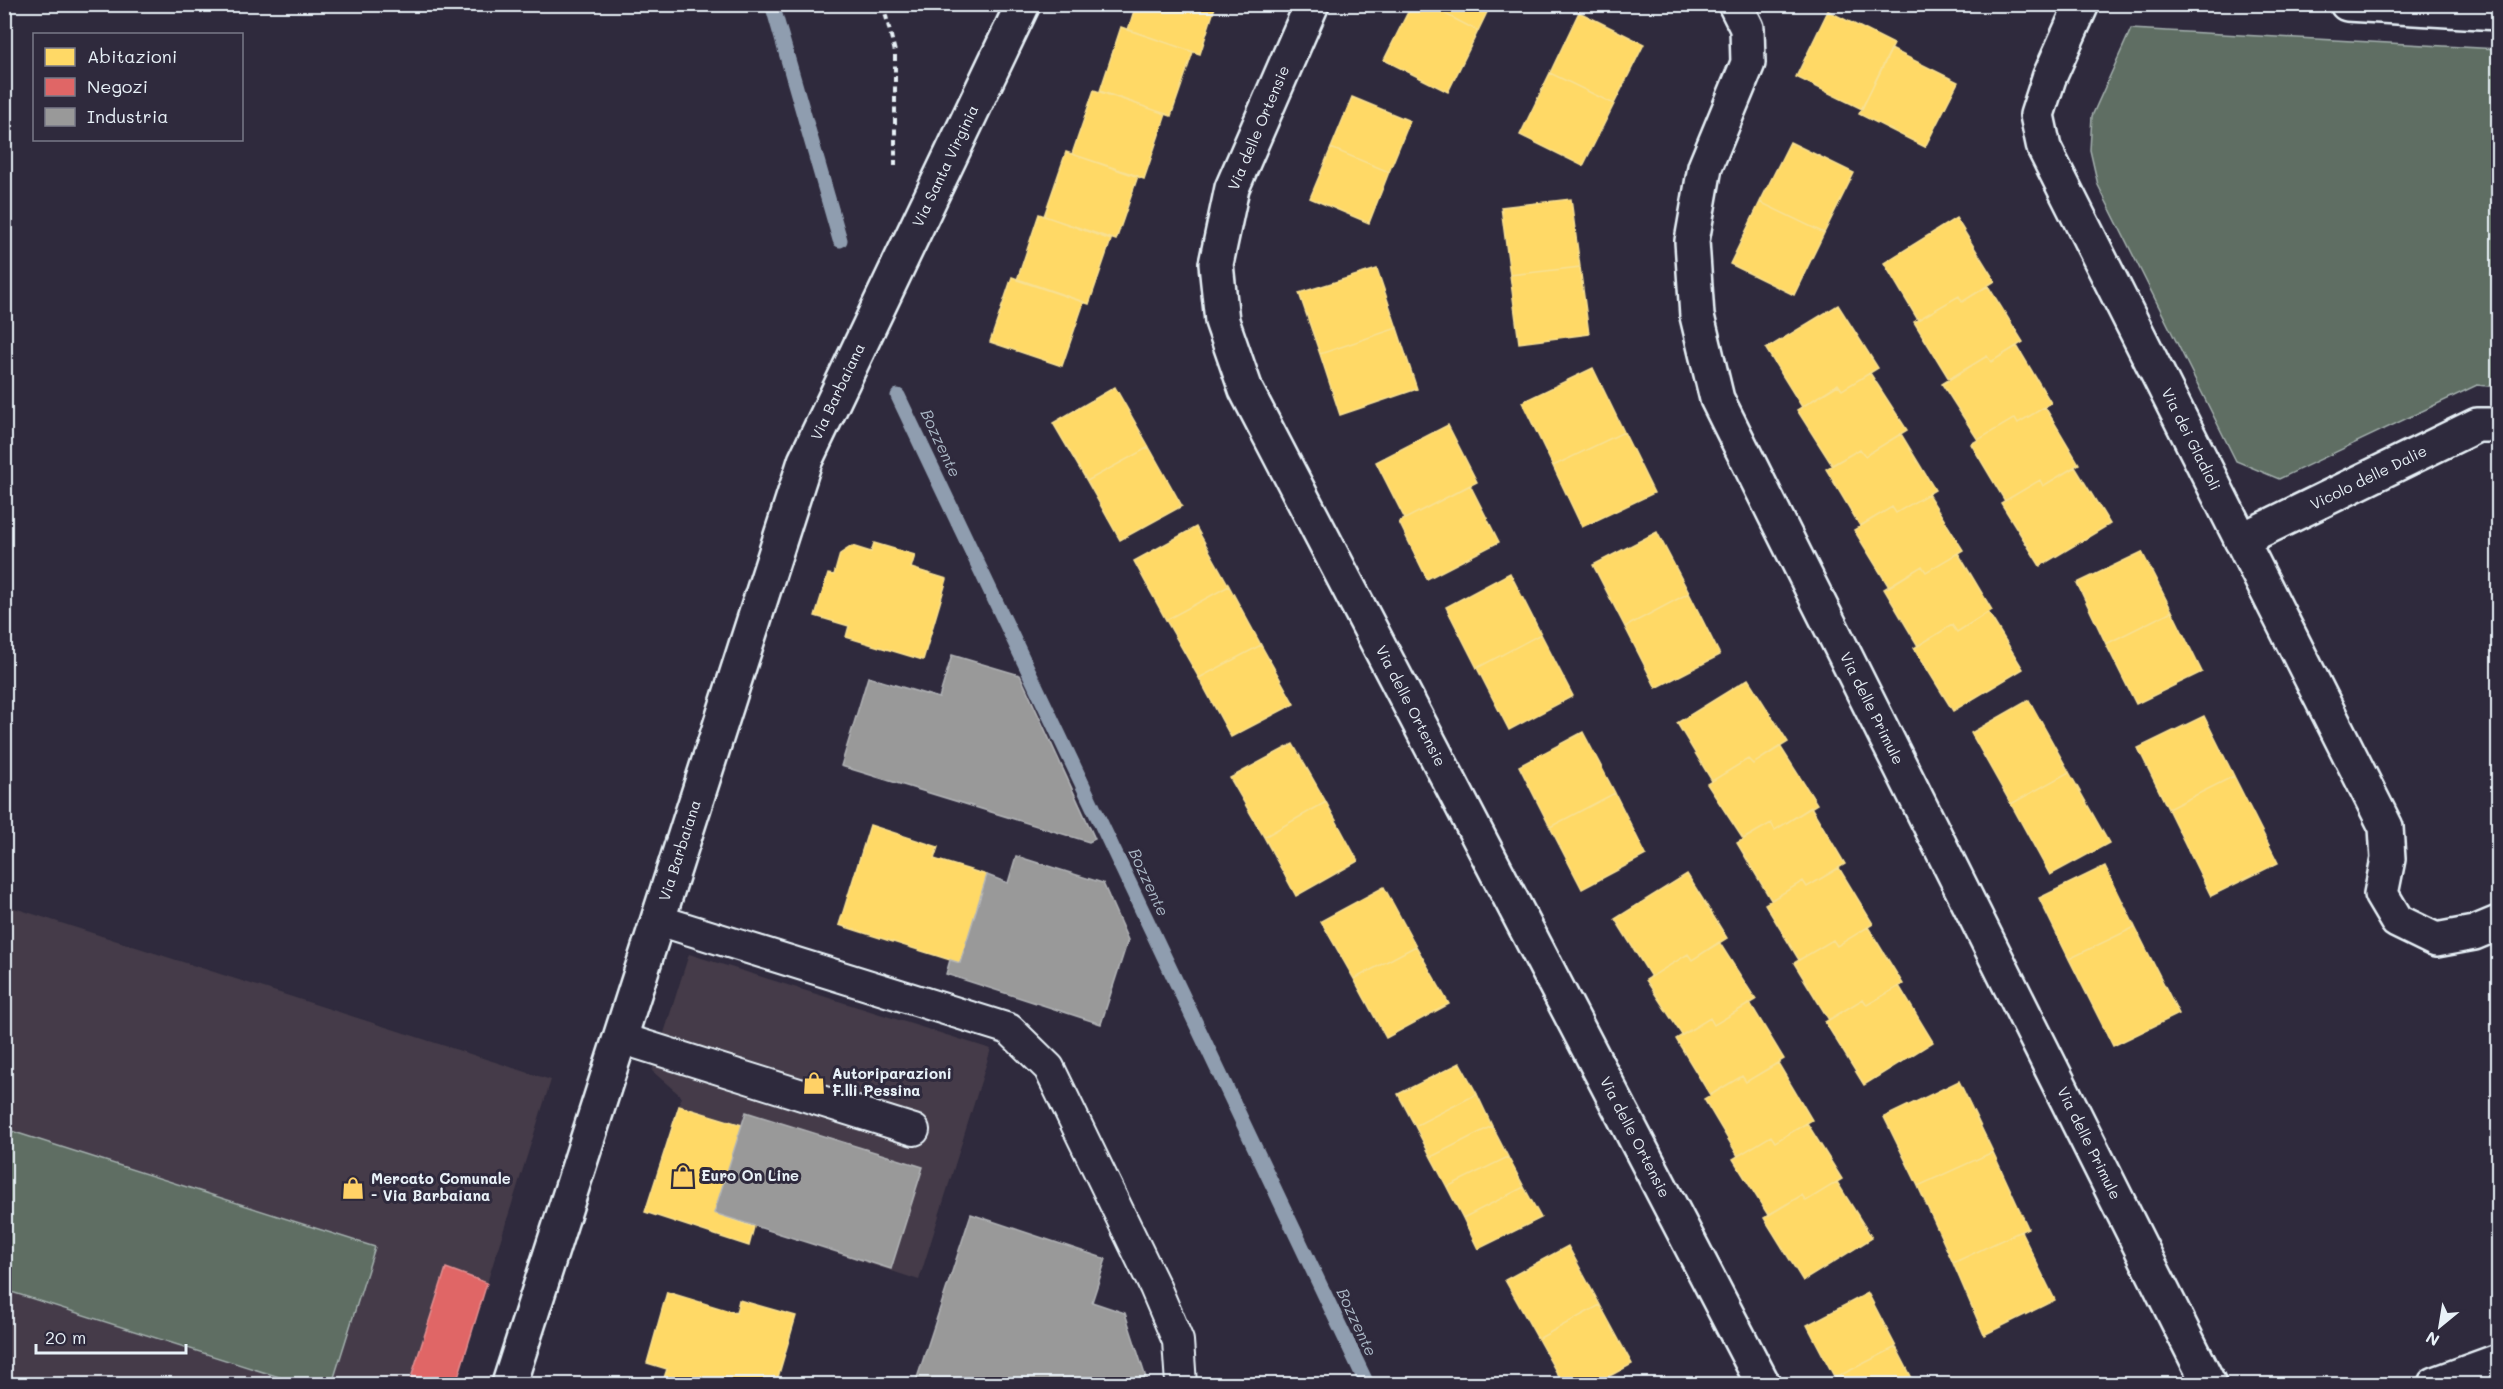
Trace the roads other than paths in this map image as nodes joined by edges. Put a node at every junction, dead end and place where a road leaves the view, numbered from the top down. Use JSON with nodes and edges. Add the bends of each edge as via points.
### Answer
{"nodes":[{"id":1,"x":1023,"y":4,"type":"edge"},
{"id":2,"x":1312,"y":4,"type":"edge"},
{"id":3,"x":1735,"y":4,"type":"edge"},
{"id":4,"x":2082,"y":4,"type":"edge"},
{"id":5,"x":2347,"y":4,"type":"edge"},
{"id":6,"x":2499,"y":13,"type":"edge"},
{"id":7,"x":868,"y":327,"type":"joint"},
{"id":8,"x":2499,"y":425,"type":"edge"},
{"id":9,"x":2241,"y":540,"type":"junction"},
{"id":10,"x":658,"y":920,"type":"junction"},
{"id":11,"x":2499,"y":923,"type":"edge"},
{"id":12,"x":620,"y":1038,"type":"junction"},
{"id":13,"x":914,"y":1130,"type":"dead end"},
{"id":14,"x":2499,"y":1361,"type":"edge"},
{"id":15,"x":509,"y":1384,"type":"edge"},
{"id":16,"x":1180,"y":1384,"type":"edge"},
{"id":17,"x":1763,"y":1384,"type":"edge"},
{"id":18,"x":2209,"y":1384,"type":"edge"},
{"id":19,"x":2435,"y":1384,"type":"edge"}],
"edges":[{"from":1,"to":7,"type":"street","name":"Via Santa Virginia"},
{"from":2,"to":17,"type":"street","name":"Via delle Ortensie","via":[[1232,188],[1216,264],[1222,321],[1246,390]]},
{"from":3,"to":18,"type":"street","name":"Via delle Primule","via":[[1747,28],[1748,63],[1705,167],[1692,241],[1697,316],[1717,399]]},
{"from":4,"to":9,"type":"street","name":"Via dei Gladioli","via":[[2037,115],[2044,148]]},
{"from":5,"to":6,"type":"street"},
{"from":7,"to":10,"type":"street","name":"Via Barbaiana","via":[[805,461]]},
{"from":8,"to":9,"type":"street","name":"Vicolo delle Dalie","via":[[2477,425]]},
{"from":9,"to":11,"type":"street","name":"Via dei Gladioli","via":[[2386,827],[2388,859],[2381,894],[2397,921],[2436,940],[2474,933]]},
{"from":10,"to":12,"type":"street","name":"Via Barbaiana"},
{"from":10,"to":16,"type":"lane","via":[[1009,1029],[1049,1068],[1155,1287],[1178,1341]]},
{"from":12,"to":13,"type":"lane"},
{"from":12,"to":15,"type":"street","name":"Via Barbaiana"},
{"from":14,"to":19,"type":"street"}]}
